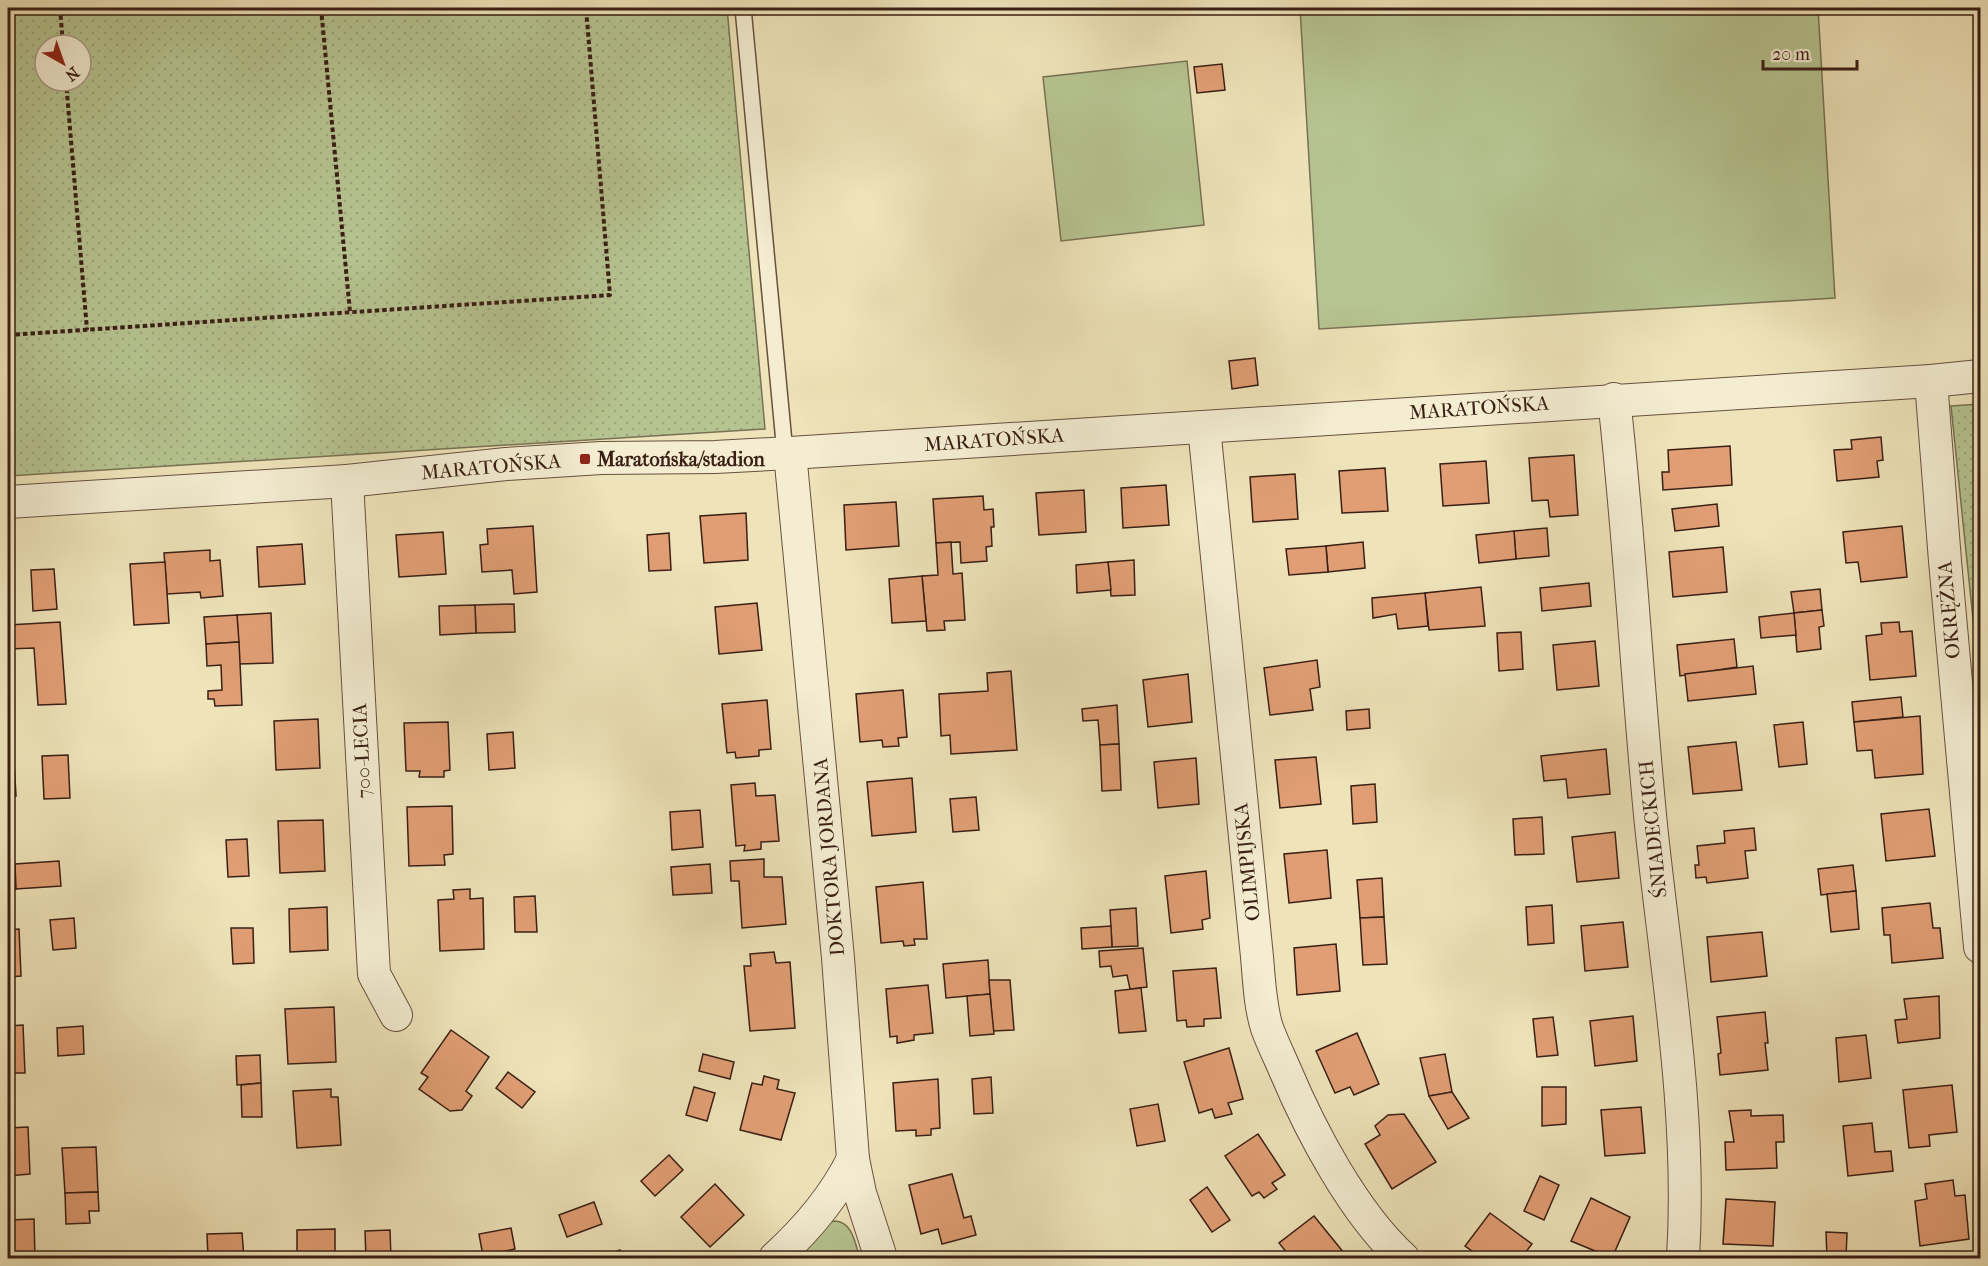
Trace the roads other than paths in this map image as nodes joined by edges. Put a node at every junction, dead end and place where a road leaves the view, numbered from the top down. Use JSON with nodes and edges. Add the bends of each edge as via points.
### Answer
{"nodes":[{"id":1,"x":743,"y":8,"type":"edge"},
{"id":2,"x":1980,"y":376,"type":"edge"},
{"id":3,"x":1931,"y":381,"type":"junction"},
{"id":4,"x":1614,"y":399,"type":"junction"},
{"id":5,"x":1204,"y":427,"type":"junction"},
{"id":6,"x":788,"y":453,"type":"junction"},
{"id":7,"x":346,"y":481,"type":"junction"},
{"id":8,"x":8,"y":502,"type":"edge"},
{"id":9,"x":1980,"y":947,"type":"edge"},
{"id":10,"x":396,"y":1016,"type":"dead end"},
{"id":11,"x":853,"y":1159,"type":"junction"},
{"id":12,"x":775,"y":1258,"type":"edge"},
{"id":13,"x":881,"y":1258,"type":"edge"},
{"id":14,"x":1403,"y":1258,"type":"edge"},
{"id":15,"x":1683,"y":1258,"type":"edge"}],
"edges":[{"from":1,"to":6,"type":"lane"},
{"from":2,"to":3,"type":"street","name":"MARATOŃSKA"},
{"from":3,"to":4,"type":"street","name":"MARATOŃSKA"},
{"from":3,"to":9,"type":"street","name":"OKRĘŻNA"},
{"from":4,"to":5,"type":"street","name":"MARATOŃSKA"},
{"from":4,"to":15,"type":"street","name":"ŚNIADECKICH","via":[[1651,825],[1681,1084],[1685,1163]]},
{"from":5,"to":6,"type":"street","name":"MARATOŃSKA"},
{"from":5,"to":14,"type":"street","name":"OLIMPIJSKA","via":[[1265,1021],[1318,1139],[1363,1211]]},
{"from":6,"to":7,"type":"street","name":"MARATOŃSKA","via":[[715,458],[593,458]]},
{"from":6,"to":11,"type":"street","name":"DOKTORA JORDANA","via":[[833,898]]},
{"from":7,"to":8,"type":"street","name":"MARATOŃSKA"},
{"from":7,"to":10,"type":"street","name":"700-LECIA","via":[[374,974]]},
{"from":11,"to":12,"type":"street","via":[[814,1217]]},
{"from":11,"to":13,"type":"street","name":"DOKTORA JORDANA"}]}
